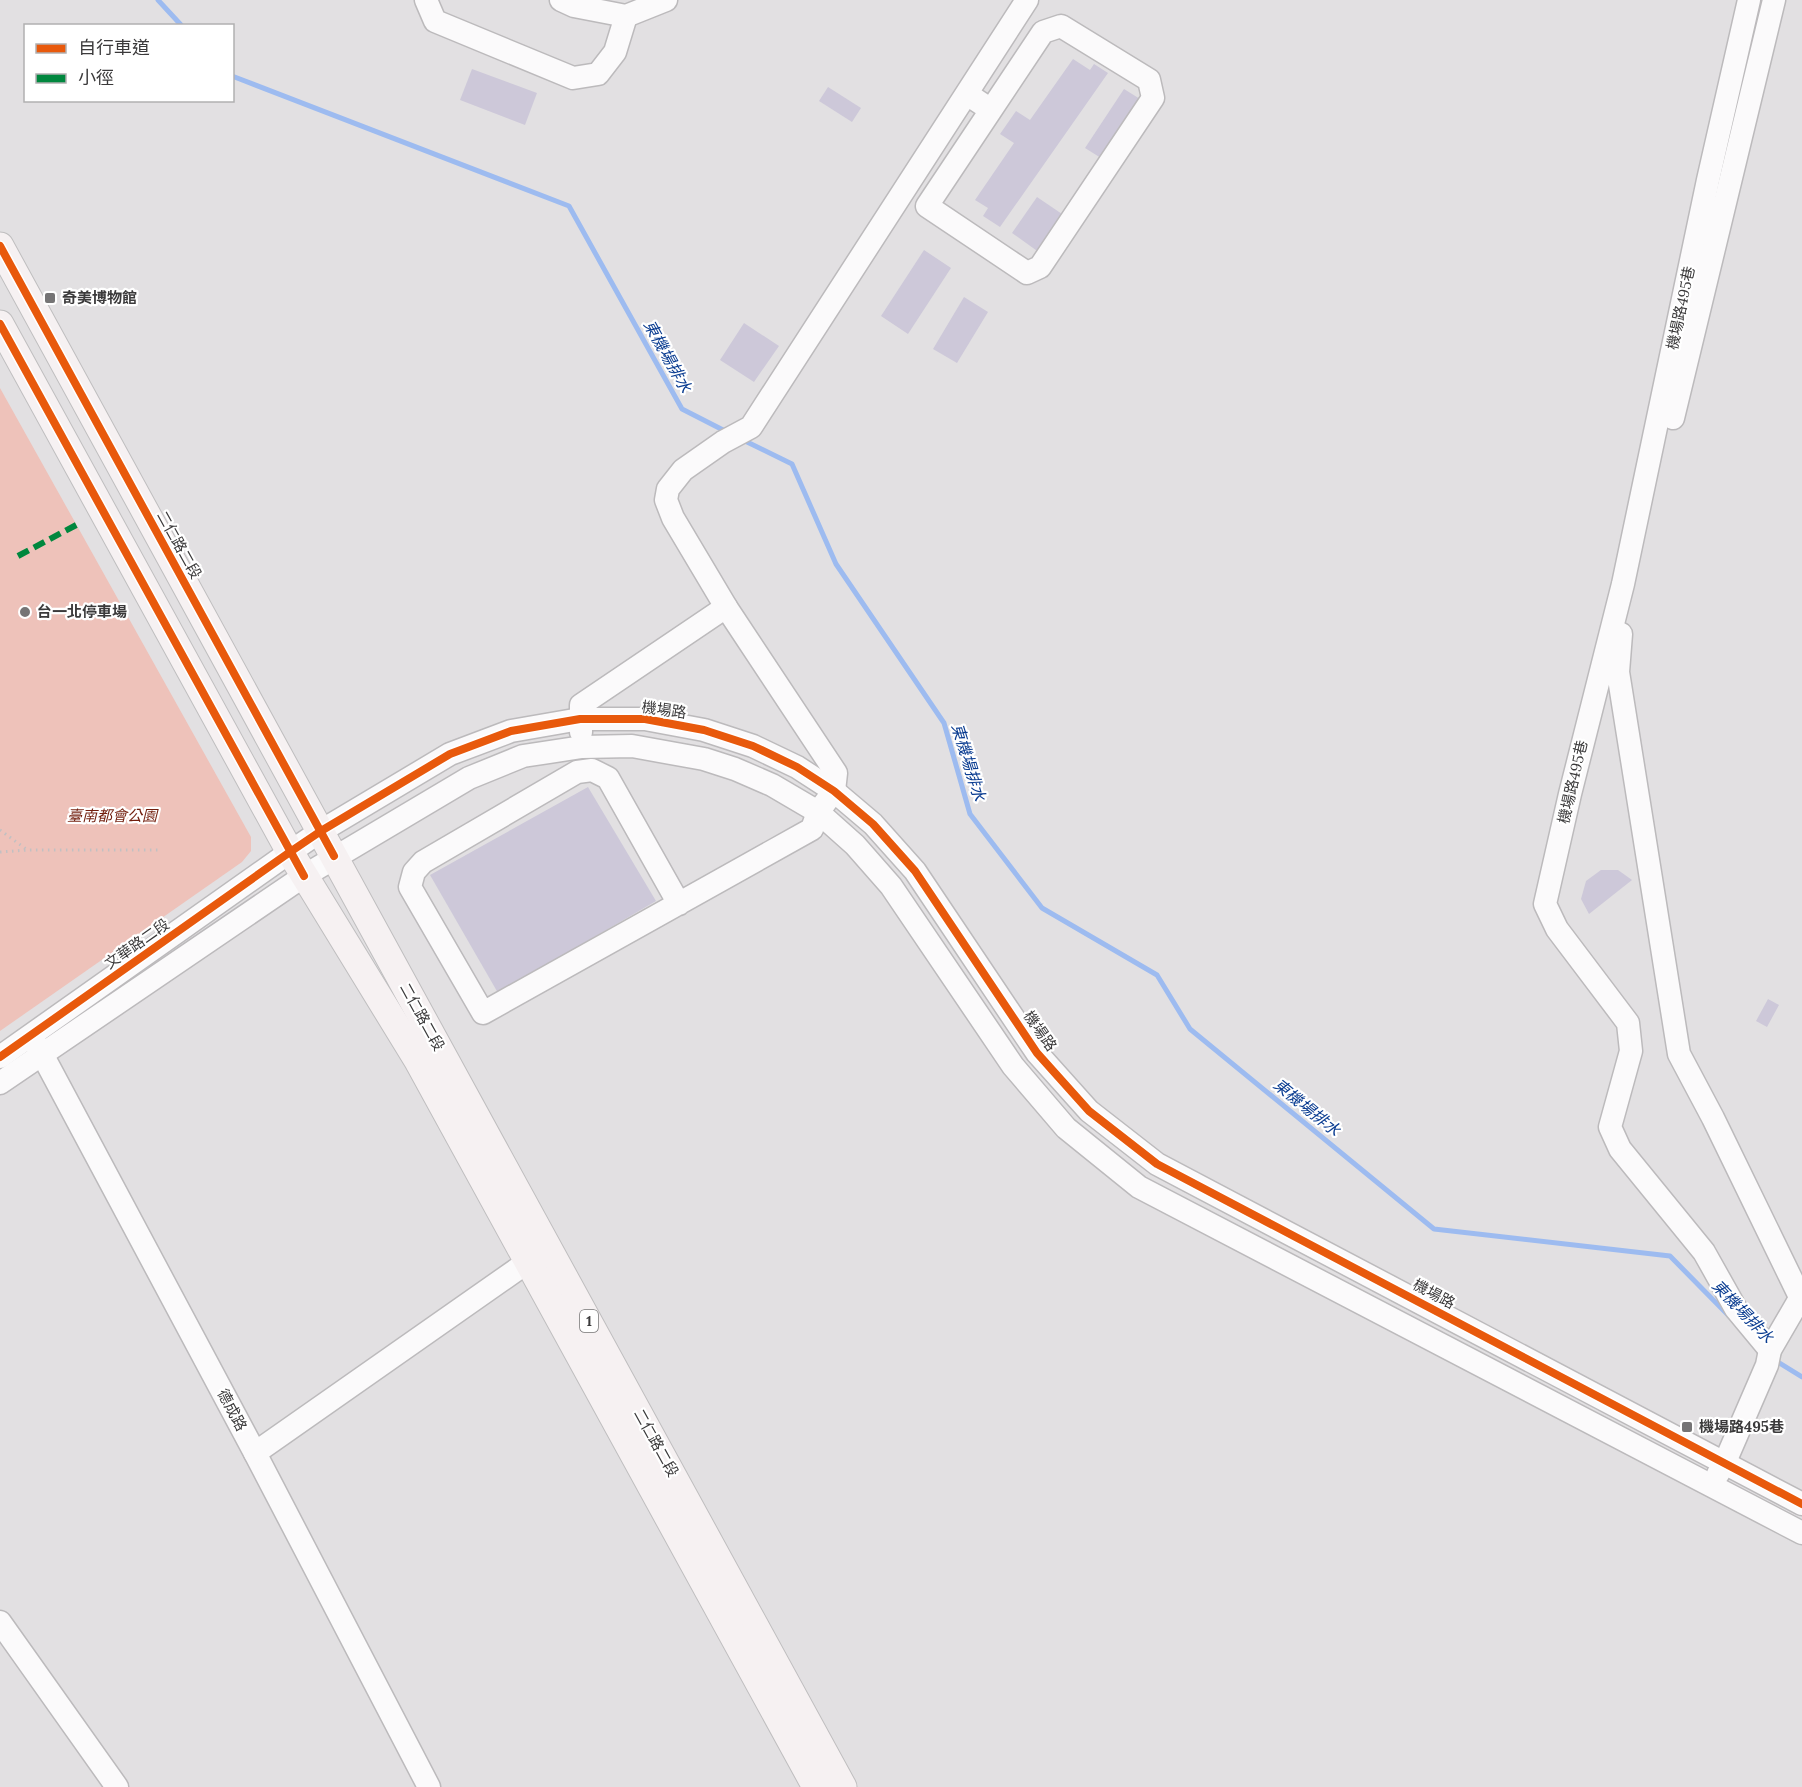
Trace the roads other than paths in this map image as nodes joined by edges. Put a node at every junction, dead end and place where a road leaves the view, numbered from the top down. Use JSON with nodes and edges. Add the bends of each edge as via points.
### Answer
{"nodes":[{"id":1,"x":426,"y":0,"type":"edge"},
{"id":2,"x":561,"y":0,"type":"edge"},
{"id":3,"x":666,"y":0,"type":"edge"},
{"id":4,"x":1026,"y":0,"type":"edge"},
{"id":5,"x":1749,"y":0,"type":"edge"},
{"id":6,"x":1774,"y":0,"type":"edge"},
{"id":7,"x":626,"y":16,"type":"junction"},
{"id":8,"x":967,"y":94,"type":"junction"},
{"id":9,"x":991,"y":110,"type":"junction"},
{"id":10,"x":0,"y":246,"type":"edge"},
{"id":11,"x":0,"y":324,"type":"edge"},
{"id":12,"x":726,"y":607,"type":"junction"},
{"id":13,"x":580,"y":719,"type":"junction"},
{"id":14,"x":582,"y":747,"type":"junction"},
{"id":15,"x":834,"y":791,"type":"junction"},
{"id":16,"x":818,"y":812,"type":"junction"},
{"id":17,"x":321,"y":831,"type":"junction"},
{"id":18,"x":290,"y":852,"type":"junction"},
{"id":19,"x":334,"y":856,"type":"junction"},
{"id":20,"x":304,"y":876,"type":"junction"},
{"id":21,"x":679,"y":904,"type":"junction"},
{"id":22,"x":36,"y":1045,"type":"junction"},
{"id":23,"x":0,"y":1057,"type":"edge"},
{"id":24,"x":0,"y":1083,"type":"edge"},
{"id":25,"x":529,"y":1261,"type":"junction"},
{"id":26,"x":1801,"y":1298,"type":"edge"},
{"id":27,"x":1769,"y":1358,"type":"junction"},
{"id":28,"x":255,"y":1453,"type":"junction"},
{"id":29,"x":1725,"y":1462,"type":"junction"},
{"id":30,"x":1711,"y":1486,"type":"junction"},
{"id":31,"x":1802,"y":1503,"type":"edge"},
{"id":32,"x":1802,"y":1533,"type":"edge"},
{"id":33,"x":0,"y":1622,"type":"edge"},
{"id":34,"x":117,"y":1787,"type":"edge"},
{"id":35,"x":429,"y":1787,"type":"edge"},
{"id":36,"x":816,"y":1787,"type":"edge"},
{"id":37,"x":843,"y":1787,"type":"edge"}],
"edges":[{"from":1,"to":7,"type":"street","via":[[435,21],[573,78],[598,74],[615,52]]},
{"from":2,"to":7,"type":"street"},
{"from":3,"to":7,"type":"street"},
{"from":4,"to":8,"type":"street"},
{"from":5,"to":27,"type":"street","name":"機場路495巷","via":[[1623,584],[1545,904],[1557,929],[1628,1023],[1631,1051],[1610,1127],[1620,1149],[1704,1252]]},
{"from":6,"to":26,"type":"street","via":[[1622,629],[1618,672],[1679,1054]]},
{"from":8,"to":9,"type":"street"},
{"from":8,"to":12,"type":"street","via":[[751,427],[683,470],[668,489],[666,500],[673,518]]},
{"from":9,"to":9,"type":"street","via":[[927,206],[1027,273],[1040,267],[1153,98],[1149,80],[1061,26],[1043,32]]},
{"from":10,"to":17,"type":"main road","name":"二仁路二段","number":"1"},
{"from":11,"to":18,"type":"main road","name":"二仁路二段","number":"1"},
{"from":12,"to":13,"type":"street","via":[[581,705]]},
{"from":12,"to":15,"type":"street","via":[[836,773]]},
{"from":13,"to":14,"type":"street"},
{"from":13,"to":15,"type":"street","name":"機場路","via":[[645,719],[704,730],[753,746],[797,767]]},
{"from":13,"to":17,"type":"street","name":"機場路","via":[[511,731],[450,754]]},
{"from":14,"to":16,"type":"street","via":[[632,746],[704,759],[772,785]]},
{"from":14,"to":19,"type":"street","via":[[523,756],[469,778]]},
{"from":15,"to":16,"type":"street"},
{"from":15,"to":29,"type":"street","name":"機場路","via":[[873,824],[915,871],[1037,1053],[1089,1111],[1157,1164]]},
{"from":16,"to":21,"type":"street","via":[[812,829]]},
{"from":16,"to":30,"type":"street","via":[[855,845],[891,886],[1028,1084],[1066,1128],[1139,1187]]},
{"from":17,"to":18,"type":"street","name":"機場路"},
{"from":17,"to":19,"type":"main road","name":"二仁路二段","number":"1"},
{"from":18,"to":20,"type":"main road","name":"二仁路二段","number":"1"},
{"from":18,"to":22,"type":"street","name":"文華路二段"},
{"from":19,"to":20,"type":"street"},
{"from":19,"to":37,"type":"main road","name":"二仁路二段","number":"1"},
{"from":20,"to":22,"type":"street","name":"文華路二段"},
{"from":20,"to":25,"type":"main road","name":"二仁路二段","number":"1","via":[[418,1060]]},
{"from":21,"to":21,"type":"street","via":[[483,1013],[410,887],[414,872],[423,862],[576,772],[592,770],[609,778]]},
{"from":22,"to":23,"type":"street","name":"文華路二段"},
{"from":22,"to":24,"type":"street","name":"文華路二段"},
{"from":22,"to":28,"type":"street","name":"德成路"},
{"from":25,"to":28,"type":"street"},
{"from":25,"to":36,"type":"main road","name":"二仁路二段","number":"1"},
{"from":26,"to":27,"type":"street"},
{"from":27,"to":29,"type":"street"},
{"from":28,"to":35,"type":"street","name":"德成路"},
{"from":29,"to":30,"type":"street"},
{"from":29,"to":31,"type":"street","name":"機場路"},
{"from":30,"to":32,"type":"street"},
{"from":33,"to":34,"type":"street"}]}
